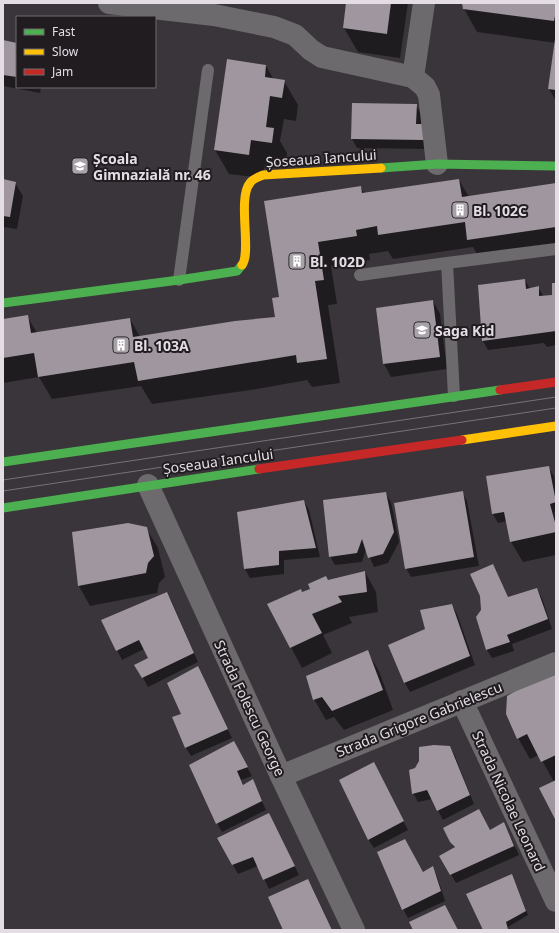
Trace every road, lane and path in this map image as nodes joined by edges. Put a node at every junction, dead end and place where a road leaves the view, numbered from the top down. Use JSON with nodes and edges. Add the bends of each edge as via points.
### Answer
{"nodes":[{"id":1,"x":108,"y":3,"type":"edge"},
{"id":2,"x":424,"y":3,"type":"edge"},
{"id":3,"x":208,"y":70,"type":"dead end"},
{"id":4,"x":413,"y":76,"type":"junction"},
{"id":5,"x":437,"y":164,"type":"junction"},
{"id":6,"x":556,"y":166,"type":"edge"},
{"id":7,"x":556,"y":249,"type":"edge"},
{"id":8,"x":447,"y":263,"type":"junction"},
{"id":9,"x":360,"y":275,"type":"dead end"},
{"id":10,"x":179,"y":280,"type":"junction"},
{"id":11,"x":3,"y":303,"type":"edge"},
{"id":12,"x":556,"y":382,"type":"edge"},
{"id":13,"x":454,"y":396,"type":"junction"},
{"id":14,"x":556,"y":426,"type":"edge"},
{"id":15,"x":3,"y":462,"type":"edge"},
{"id":16,"x":148,"y":485,"type":"junction"},
{"id":17,"x":3,"y":508,"type":"edge"},
{"id":18,"x":556,"y":663,"type":"edge"},
{"id":19,"x":462,"y":701,"type":"junction"},
{"id":20,"x":281,"y":776,"type":"junction"},
{"id":21,"x":556,"y":901,"type":"edge"},
{"id":22,"x":354,"y":930,"type":"edge"}],
"edges":[{"from":1,"to":4,"type":"street","via":[[214,15],[274,27],[295,35],[322,57]]},
{"from":2,"to":4,"type":"street"},
{"from":3,"to":10,"type":"lane"},
{"from":4,"to":5,"type":"street","via":[[425,87],[429,95]]},
{"from":5,"to":6,"type":"main road","name":"Șoseaua Iancului"},
{"from":5,"to":10,"type":"main road","name":"Șoseaua Iancului","via":[[263,175],[250,182],[245,192],[244,263],[237,271]]},
{"from":7,"to":8,"type":"lane"},
{"from":8,"to":9,"type":"lane"},
{"from":8,"to":13,"type":"lane"},
{"from":10,"to":11,"type":"main road","name":"Șoseaua Iancului"},
{"from":12,"to":13,"type":"main road"},
{"from":13,"to":15,"type":"main road"},
{"from":14,"to":16,"type":"main road","name":"Șoseaua Iancului"},
{"from":16,"to":17,"type":"main road","name":"Șoseaua Iancului"},
{"from":16,"to":20,"type":"street","name":"Strada Folescu George"},
{"from":18,"to":19,"type":"street","name":"Strada Grigore Gabrielescu"},
{"from":19,"to":20,"type":"street","name":"Strada Grigore Gabrielescu"},
{"from":19,"to":21,"type":"street","name":"Strada Nicolae Leonard"},
{"from":20,"to":22,"type":"street","name":"Strada Folescu George"}]}
